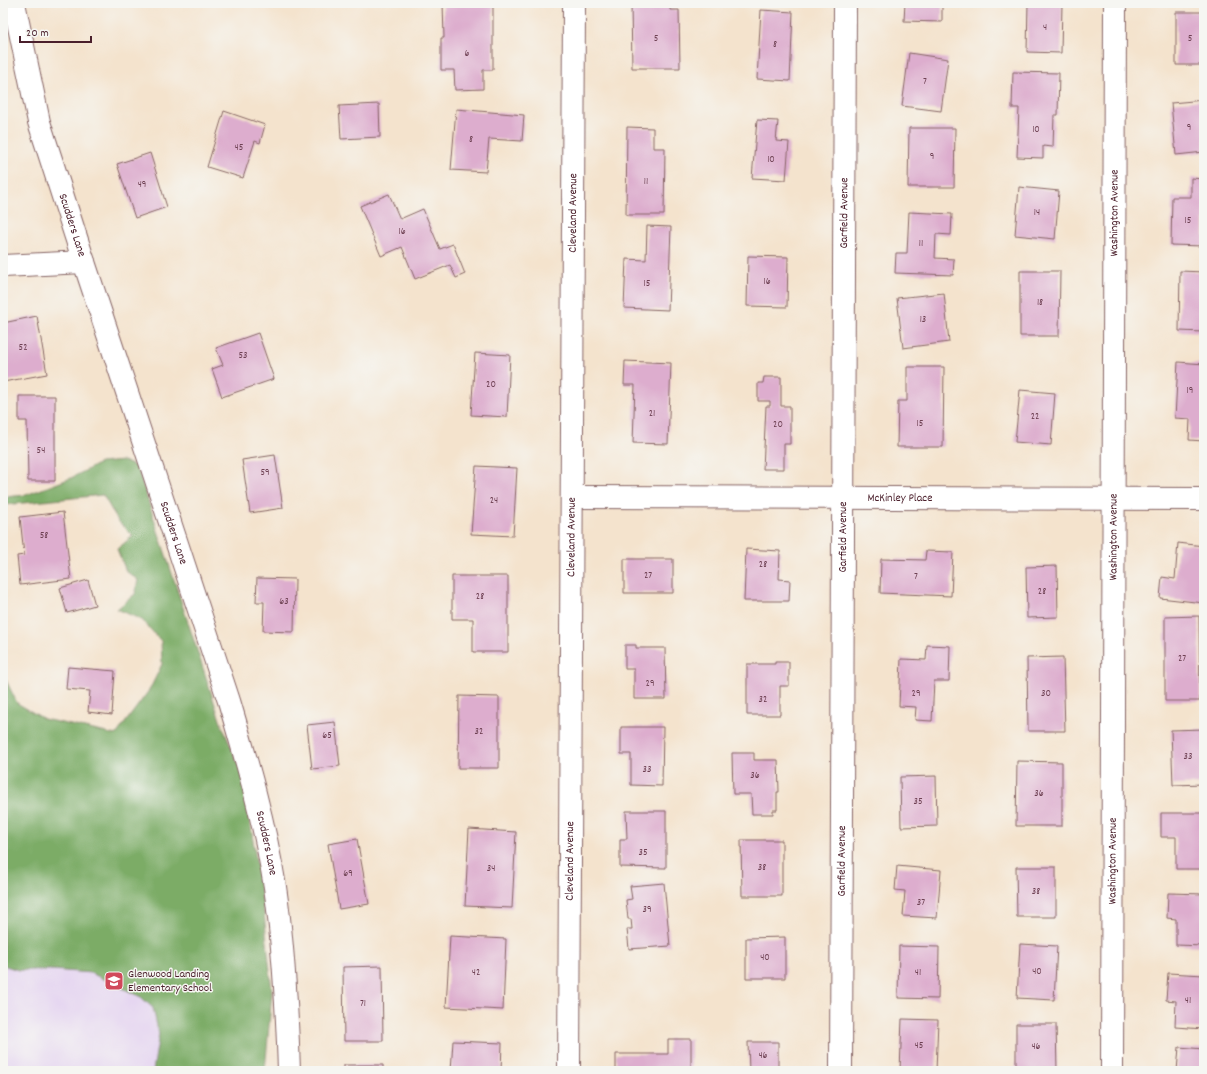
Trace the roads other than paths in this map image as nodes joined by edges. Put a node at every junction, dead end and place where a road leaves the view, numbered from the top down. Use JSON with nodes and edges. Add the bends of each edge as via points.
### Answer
{"nodes":[{"id":1,"x":14,"y":3,"type":"edge"},
{"id":2,"x":574,"y":3,"type":"edge"},
{"id":3,"x":845,"y":3,"type":"edge"},
{"id":4,"x":1115,"y":3,"type":"edge"},
{"id":5,"x":84,"y":262,"type":"junction"},
{"id":6,"x":3,"y":266,"type":"edge"},
{"id":7,"x":572,"y":497,"type":"junction"},
{"id":8,"x":843,"y":497,"type":"junction"},
{"id":9,"x":1115,"y":498,"type":"junction"},
{"id":10,"x":1204,"y":499,"type":"edge"},
{"id":11,"x":289,"y":1071,"type":"edge"},
{"id":12,"x":569,"y":1071,"type":"edge"},
{"id":13,"x":841,"y":1071,"type":"edge"},
{"id":14,"x":1112,"y":1071,"type":"edge"}],
"edges":[{"from":1,"to":5,"type":"street","name":"Scudders Lane","via":[[39,122]]},
{"from":2,"to":7,"type":"street","name":"Cleveland Avenue"},
{"from":3,"to":8,"type":"street","name":"Garfield Avenue"},
{"from":4,"to":9,"type":"street","name":"Washington Avenue"},
{"from":5,"to":6,"type":"street"},
{"from":5,"to":11,"type":"street","name":"Scudders Lane","via":[[250,771],[274,886],[279,923]]},
{"from":7,"to":8,"type":"street","name":"McKinley Place"},
{"from":7,"to":12,"type":"street","name":"Cleveland Avenue"},
{"from":8,"to":9,"type":"street","name":"McKinley Place"},
{"from":8,"to":13,"type":"street","name":"Garfield Avenue"},
{"from":9,"to":10,"type":"street","name":"McKinley Place"},
{"from":9,"to":14,"type":"street","name":"Washington Avenue"}]}
